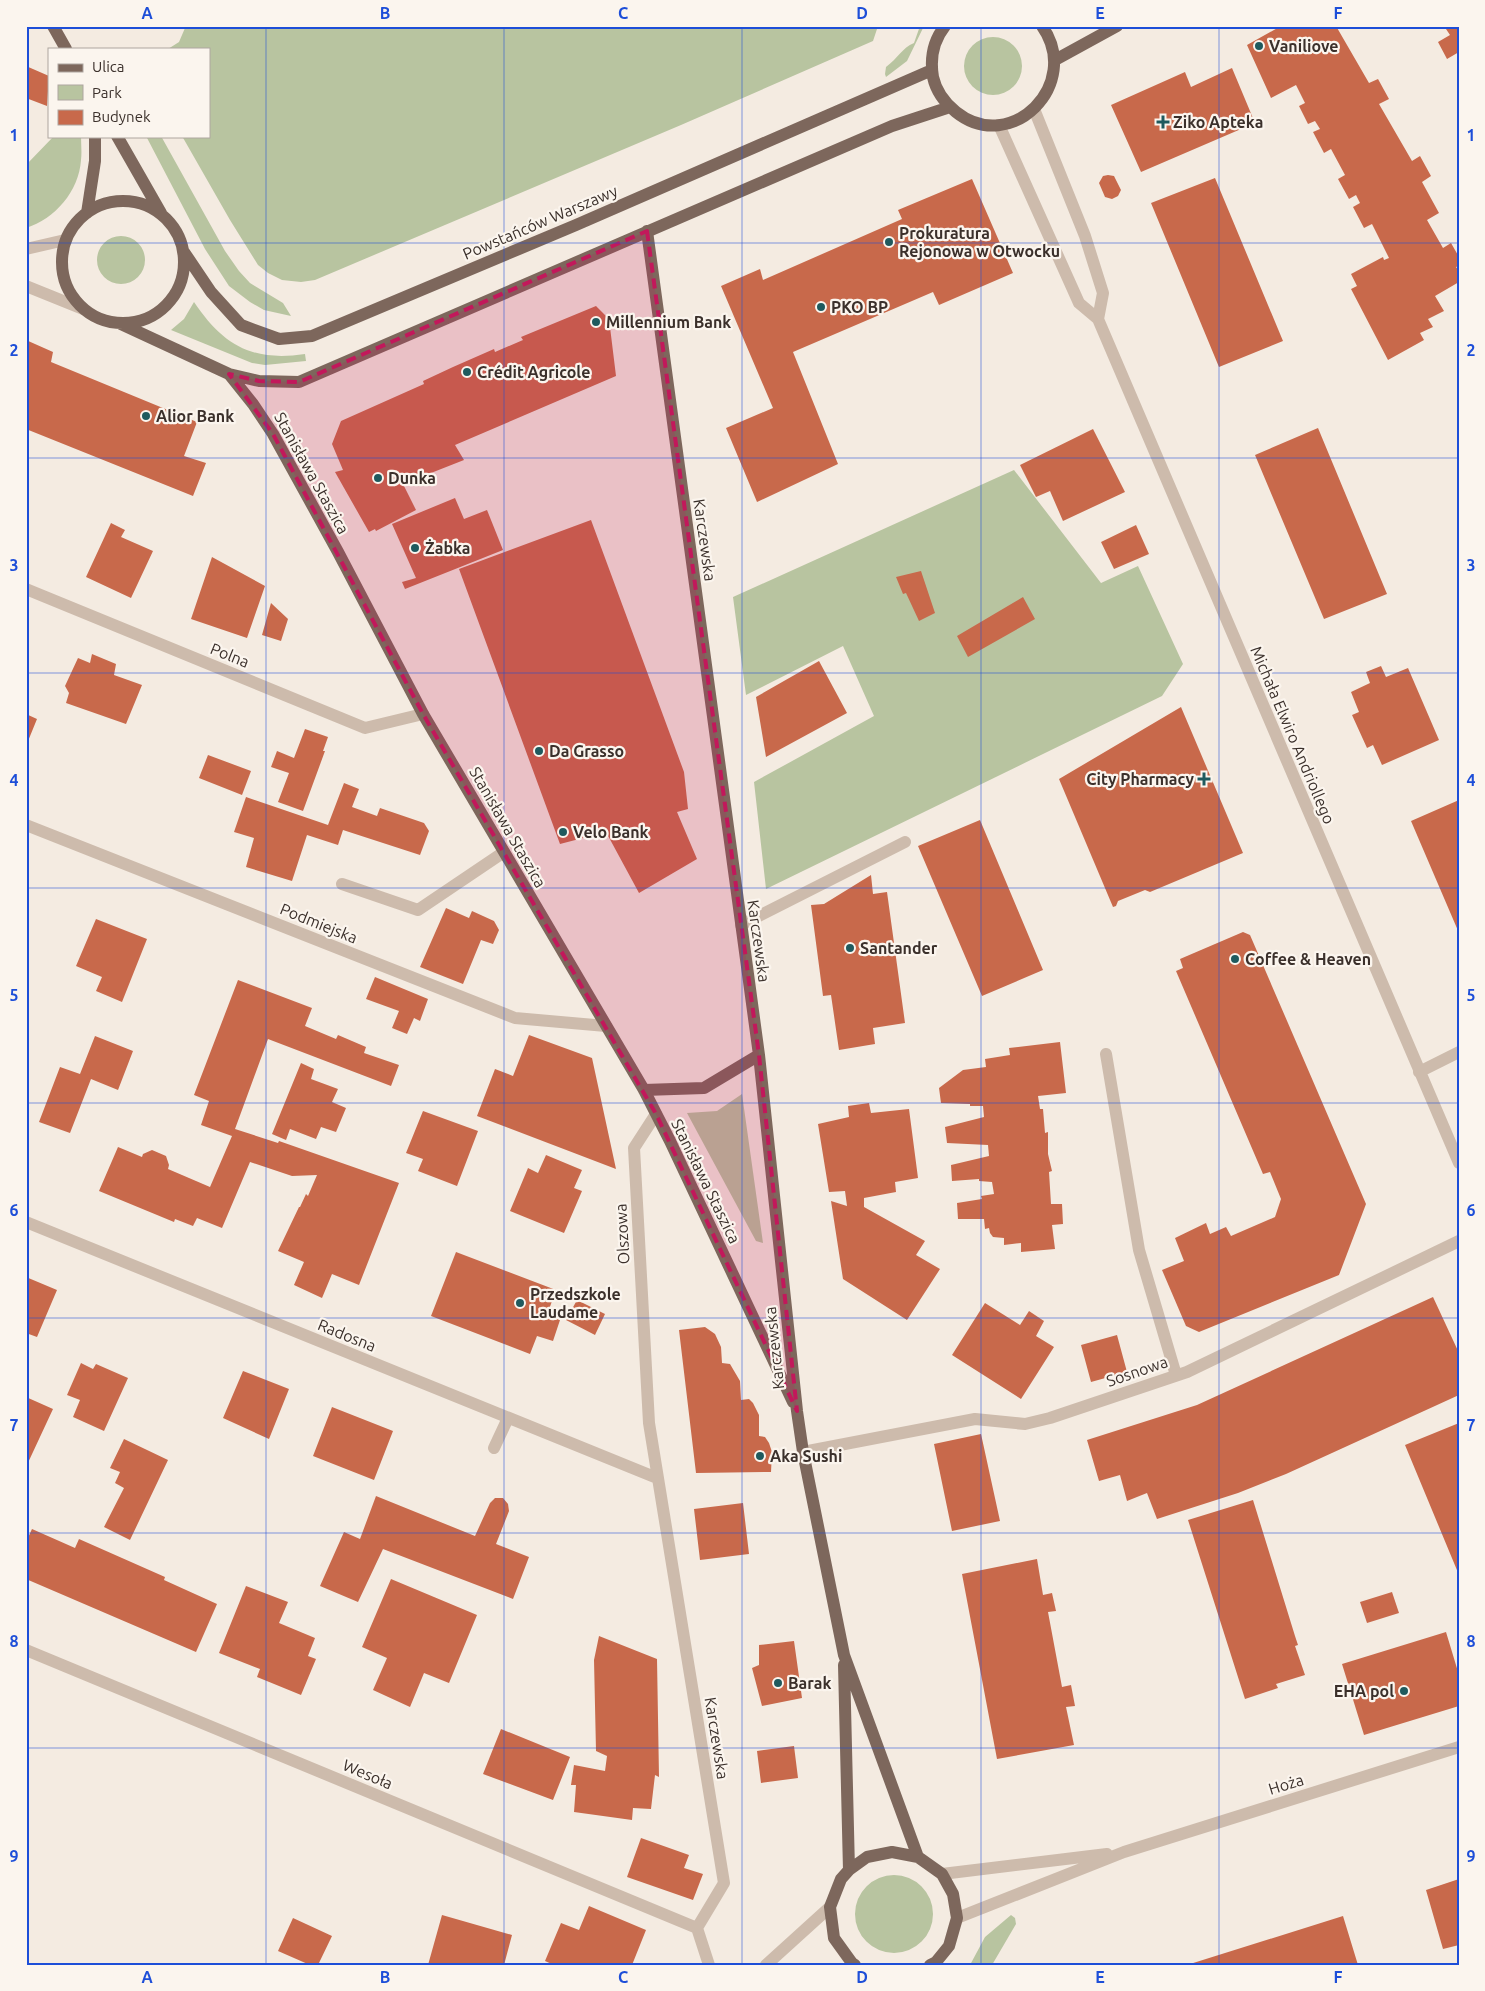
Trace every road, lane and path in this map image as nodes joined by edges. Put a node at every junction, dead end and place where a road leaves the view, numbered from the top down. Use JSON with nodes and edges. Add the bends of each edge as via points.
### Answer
{"nodes":[{"id":1,"x":53,"y":26,"type":"edge"},
{"id":2,"x":945,"y":26,"type":"edge"},
{"id":3,"x":1042,"y":26,"type":"edge"},
{"id":4,"x":1117,"y":26,"type":"edge"},
{"id":5,"x":65,"y":48,"type":"edge"},
{"id":6,"x":1055,"y":60,"type":"junction"},
{"id":7,"x":932,"y":70,"type":"junction"},
{"id":8,"x":950,"y":107,"type":"junction"},
{"id":9,"x":1034,"y":109,"type":"junction"},
{"id":10,"x":999,"y":124,"type":"junction"},
{"id":11,"x":95,"y":138,"type":"edge"},
{"id":12,"x":118,"y":138,"type":"edge"},
{"id":13,"x":87,"y":212,"type":"junction"},
{"id":14,"x":162,"y":215,"type":"junction"},
{"id":15,"x":647,"y":231,"type":"junction"},
{"id":16,"x":65,"y":240,"type":"junction"},
{"id":17,"x":26,"y":249,"type":"edge"},
{"id":18,"x":184,"y":252,"type":"junction"},
{"id":19,"x":26,"y":286,"type":"edge"},
{"id":20,"x":84,"y":309,"type":"junction"},
{"id":21,"x":1098,"y":320,"type":"junction"},
{"id":22,"x":121,"y":324,"type":"junction"},
{"id":23,"x":229,"y":374,"type":"junction"},
{"id":24,"x":26,"y":589,"type":"edge"},
{"id":25,"x":423,"y":714,"type":"junction"},
{"id":26,"x":26,"y":825,"type":"edge"},
{"id":27,"x":905,"y":842,"type":"dead end"},
{"id":28,"x":504,"y":852,"type":"junction"},
{"id":29,"x":342,"y":884,"type":"dead end"},
{"id":30,"x":741,"y":925,"type":"junction"},
{"id":31,"x":606,"y":1026,"type":"junction"},
{"id":32,"x":1459,"y":1052,"type":"edge"},
{"id":33,"x":1106,"y":1054,"type":"dead end"},
{"id":34,"x":759,"y":1055,"type":"junction"},
{"id":35,"x":1420,"y":1072,"type":"junction"},
{"id":36,"x":644,"y":1090,"type":"junction"},
{"id":37,"x":656,"y":1114,"type":"junction"},
{"id":38,"x":1459,"y":1162,"type":"edge"},
{"id":39,"x":26,"y":1222,"type":"edge"},
{"id":40,"x":1459,"y":1241,"type":"edge"},
{"id":41,"x":1176,"y":1375,"type":"junction"},
{"id":42,"x":797,"y":1411,"type":"junction"},
{"id":43,"x":508,"y":1418,"type":"junction"},
{"id":44,"x":494,"y":1448,"type":"dead end"},
{"id":45,"x":804,"y":1452,"type":"junction"},
{"id":46,"x":657,"y":1478,"type":"junction"},
{"id":47,"x":26,"y":1650,"type":"edge"},
{"id":48,"x":844,"y":1655,"type":"junction"},
{"id":49,"x":1459,"y":1747,"type":"edge"},
{"id":50,"x":1124,"y":1852,"type":"junction"},
{"id":51,"x":918,"y":1856,"type":"junction"},
{"id":52,"x":849,"y":1870,"type":"junction"},
{"id":53,"x":942,"y":1874,"type":"junction"},
{"id":54,"x":830,"y":1907,"type":"junction"},
{"id":55,"x":957,"y":1918,"type":"junction"},
{"id":56,"x":697,"y":1928,"type":"junction"},
{"id":57,"x":851,"y":1964,"type":"edge"},
{"id":58,"x":934,"y":1964,"type":"edge"},
{"id":59,"x":709,"y":1965,"type":"edge"},
{"id":60,"x":766,"y":1965,"type":"edge"}],
"edges":[{"from":1,"to":5,"type":"main road"},
{"from":2,"to":7,"type":"main road","via":[[935,44]]},
{"from":3,"to":6,"type":"main road"},
{"from":4,"to":6,"type":"main road"},
{"from":6,"to":9,"type":"main road","via":[[1050,87]]},
{"from":7,"to":8,"type":"main road","via":[[938,90]]},
{"from":7,"to":18,"type":"main road","name":"Powstańców Warszawy","via":[[312,336],[278,339],[241,325],[211,292]]},
{"from":8,"to":10,"type":"main road","via":[[973,121],[985,125]]},
{"from":8,"to":15,"type":"main road","via":[[892,126]]},
{"from":9,"to":10,"type":"main road","via":[[1018,120]]},
{"from":9,"to":21,"type":"street","via":[[1103,293]]},
{"from":10,"to":21,"type":"street","name":"Michała Elwiro Andriollego","via":[[1079,302]]},
{"from":11,"to":13,"type":"main road","via":[[96,161]]},
{"from":12,"to":14,"type":"main road"},
{"from":13,"to":14,"type":"main road","via":[[105,204],[125,201],[145,205]]},
{"from":13,"to":16,"type":"main road"},
{"from":14,"to":18,"type":"main road","via":[[180,238]]},
{"from":15,"to":23,"type":"main road","via":[[299,382],[259,381]]},
{"from":15,"to":30,"type":"main road","name":"Karczewska"},
{"from":16,"to":17,"type":"street"},
{"from":16,"to":20,"type":"main road","via":[[63,278],[71,295]]},
{"from":18,"to":22,"type":"main road","via":[[184,270],[170,303],[139,322]]},
{"from":19,"to":20,"type":"street"},
{"from":20,"to":22,"type":"main road","via":[[101,320]]},
{"from":21,"to":35,"type":"street","name":"Michała Elwiro Andriollego"},
{"from":22,"to":23,"type":"main road","name":"Stanisława Staszica"},
{"from":23,"to":25,"type":"main road","name":"Stanisława Staszica","via":[[273,434]]},
{"from":24,"to":25,"type":"street","name":"Polna","via":[[365,728]]},
{"from":25,"to":28,"type":"main road","name":"Stanisława Staszica"},
{"from":26,"to":31,"type":"street","name":"Podmiejska","via":[[516,1018]]},
{"from":27,"to":30,"type":"street"},
{"from":28,"to":29,"type":"street","via":[[418,910]]},
{"from":28,"to":31,"type":"main road","name":"Stanisława Staszica"},
{"from":30,"to":34,"type":"main road","name":"Karczewska"},
{"from":31,"to":36,"type":"main road","name":"Stanisława Staszica"},
{"from":32,"to":35,"type":"street"},
{"from":33,"to":41,"type":"street","via":[[1139,1250]]},
{"from":34,"to":36,"type":"main road","via":[[704,1088]]},
{"from":34,"to":42,"type":"main road","name":"Karczewska"},
{"from":35,"to":38,"type":"street","name":"Michała Elwiro Andriollego"},
{"from":36,"to":37,"type":"main road","name":"Stanisława Staszica"},
{"from":37,"to":42,"type":"main road","name":"Stanisława Staszica"},
{"from":37,"to":46,"type":"street","name":"Olszowa","via":[[634,1148],[649,1423]]},
{"from":39,"to":43,"type":"street","name":"Radosna"},
{"from":40,"to":41,"type":"street","name":"Sosnowa"},
{"from":41,"to":45,"type":"street","name":"Sosnowa","via":[[1025,1424],[976,1419]]},
{"from":42,"to":45,"type":"main road","name":"Karczewska"},
{"from":43,"to":44,"type":"street"},
{"from":43,"to":46,"type":"street","name":"Radosna"},
{"from":45,"to":48,"type":"main road","name":"Karczewska"},
{"from":46,"to":56,"type":"street","name":"Karczewska","via":[[724,1883]]},
{"from":47,"to":56,"type":"street","name":"Wesoła"},
{"from":48,"to":51,"type":"main road","name":"Karczewska"},
{"from":48,"to":52,"type":"main road","name":"Karczewska"},
{"from":49,"to":50,"type":"street","name":"Hoża"},
{"from":50,"to":53,"type":"street","name":"Hoża"},
{"from":50,"to":55,"type":"street","name":"Hoża"},
{"from":51,"to":52,"type":"main road","via":[[892,1852],[867,1857]]},
{"from":51,"to":53,"type":"main road"},
{"from":52,"to":54,"type":"main road","via":[[841,1879]]},
{"from":53,"to":55,"type":"main road","via":[[953,1894]]},
{"from":54,"to":57,"type":"main road","via":[[834,1938]]},
{"from":54,"to":60,"type":"street"},
{"from":55,"to":58,"type":"main road","via":[[949,1946]]},
{"from":56,"to":59,"type":"street"}]}
